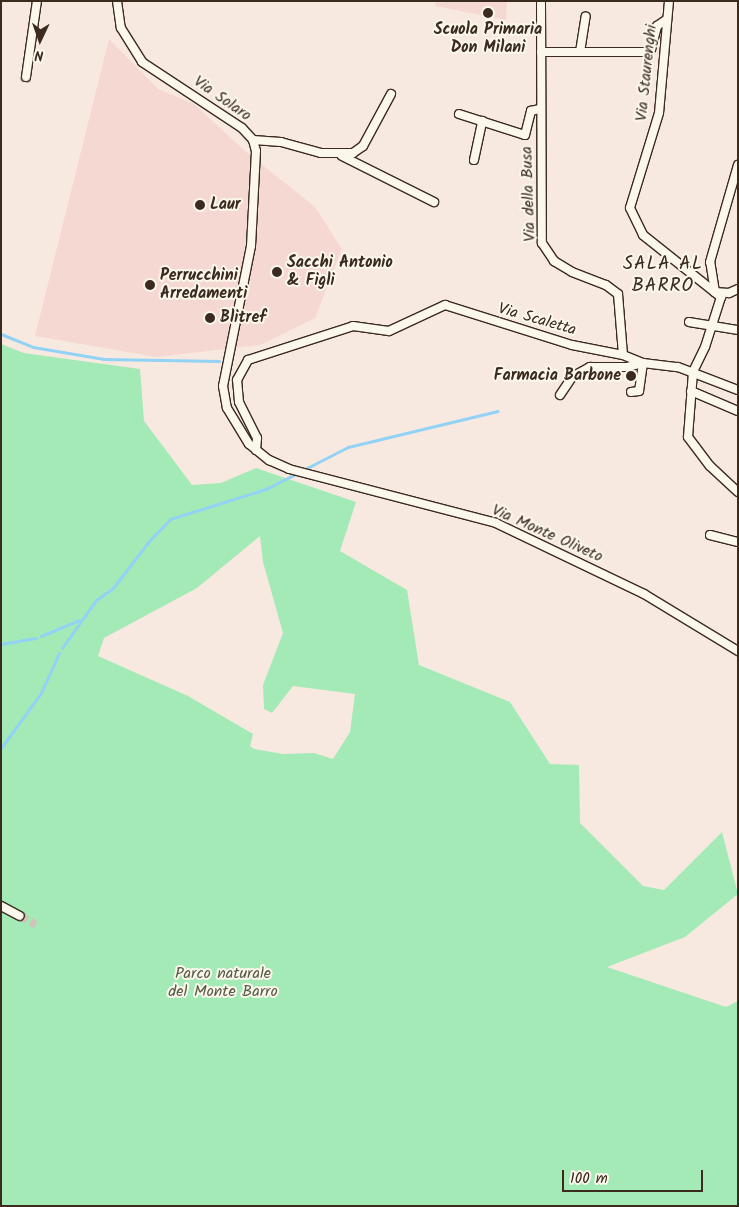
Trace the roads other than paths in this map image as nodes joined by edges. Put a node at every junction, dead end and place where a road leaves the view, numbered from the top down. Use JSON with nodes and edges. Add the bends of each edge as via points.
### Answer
{"nodes":[{"id":1,"x":37,"y":1,"type":"edge"},
{"id":2,"x":117,"y":1,"type":"edge"},
{"id":3,"x":541,"y":1,"type":"edge"},
{"id":4,"x":669,"y":1,"type":"edge"},
{"id":5,"x":586,"y":16,"type":"dead end"},
{"id":6,"x":666,"y":20,"type":"junction"},
{"id":7,"x":541,"y":52,"type":"junction"},
{"id":8,"x":580,"y":52,"type":"junction"},
{"id":9,"x":26,"y":77,"type":"dead end"},
{"id":10,"x":391,"y":94,"type":"dead end"},
{"id":11,"x":540,"y":108,"type":"junction"},
{"id":12,"x":459,"y":114,"type":"dead end"},
{"id":13,"x":482,"y":121,"type":"junction"},
{"id":14,"x":253,"y":140,"type":"junction"},
{"id":15,"x":340,"y":155,"type":"junction"},
{"id":16,"x":474,"y":160,"type":"dead end"},
{"id":17,"x":738,"y":165,"type":"edge"},
{"id":18,"x":434,"y":202,"type":"dead end"},
{"id":19,"x":738,"y":288,"type":"edge"},
{"id":20,"x":715,"y":292,"type":"junction"},
{"id":21,"x":689,"y":322,"type":"dead end"},
{"id":22,"x":712,"y":326,"type":"junction"},
{"id":23,"x":738,"y":330,"type":"edge"},
{"id":24,"x":623,"y":355,"type":"junction"},
{"id":25,"x":643,"y":363,"type":"junction"},
{"id":26,"x":693,"y":372,"type":"junction"},
{"id":27,"x":738,"y":390,"type":"edge"},
{"id":28,"x":691,"y":391,"type":"junction"},
{"id":29,"x":631,"y":392,"type":"dead end"},
{"id":30,"x":560,"y":394,"type":"dead end"},
{"id":31,"x":738,"y":411,"type":"edge"},
{"id":32,"x":249,"y":444,"type":"joint"},
{"id":33,"x":256,"y":450,"type":"junction"},
{"id":34,"x":738,"y":492,"type":"edge"},
{"id":35,"x":710,"y":535,"type":"dead end"},
{"id":36,"x":738,"y":542,"type":"edge"},
{"id":37,"x":738,"y":651,"type":"edge"},
{"id":38,"x":1,"y":906,"type":"edge"},
{"id":39,"x":20,"y":916,"type":"tunnel mouth"}],
"edges":[{"from":1,"to":9,"type":"street"},
{"from":2,"to":14,"type":"street","name":"Via Solaro","via":[[121,28],[142,62],[242,128]]},
{"from":3,"to":7,"type":"street","name":"Via della Busa"},
{"from":4,"to":6,"type":"street","name":"Via Staurenghi"},
{"from":5,"to":8,"type":"street"},
{"from":6,"to":8,"type":"street","via":[[657,26],[651,49],[646,52]]},
{"from":6,"to":20,"type":"street","name":"Via Staurenghi","via":[[659,114],[630,208],[643,235]]},
{"from":7,"to":8,"type":"street"},
{"from":7,"to":11,"type":"street","name":"Via della Busa"},
{"from":10,"to":15,"type":"street","via":[[363,146],[353,153]]},
{"from":11,"to":13,"type":"street","name":"Via della Busa","via":[[531,111],[525,135]]},
{"from":11,"to":24,"type":"street","name":"Via della Busa","via":[[542,243],[554,261],[572,272],[606,284],[618,294]]},
{"from":12,"to":13,"type":"street","name":"Via della Busa"},
{"from":13,"to":16,"type":"street"},
{"from":14,"to":15,"type":"street","via":[[281,142]]},
{"from":14,"to":32,"type":"street","name":"Via Solaro","via":[[257,167],[254,217],[223,386],[227,408]]},
{"from":15,"to":18,"type":"street"},
{"from":17,"to":20,"type":"street","via":[[710,262]]},
{"from":19,"to":20,"type":"street","via":[[729,293]]},
{"from":20,"to":22,"type":"street","via":[[721,297]]},
{"from":21,"to":22,"type":"street"},
{"from":22,"to":23,"type":"street"},
{"from":22,"to":26,"type":"street"},
{"from":24,"to":25,"type":"street","name":"Via Scaletta"},
{"from":24,"to":33,"type":"street","name":"Via Scaletta","via":[[572,345],[445,305],[389,332],[353,326],[318,335],[248,360],[237,380],[239,402],[257,438]]},
{"from":25,"to":26,"type":"street"},
{"from":25,"to":29,"type":"street","via":[[639,391]]},
{"from":25,"to":30,"type":"street","via":[[627,367],[590,367],[572,377]]},
{"from":26,"to":27,"type":"street"},
{"from":26,"to":28,"type":"street"},
{"from":28,"to":31,"type":"street"},
{"from":28,"to":34,"type":"street","via":[[688,437],[710,466]]},
{"from":32,"to":33,"type":"street","name":"Via Monte Oliveto"},
{"from":33,"to":37,"type":"street","name":"Via Monte Oliveto","via":[[269,460],[308,474],[496,523],[644,594]]},
{"from":35,"to":36,"type":"street"},
{"from":38,"to":39,"type":"street"}]}
